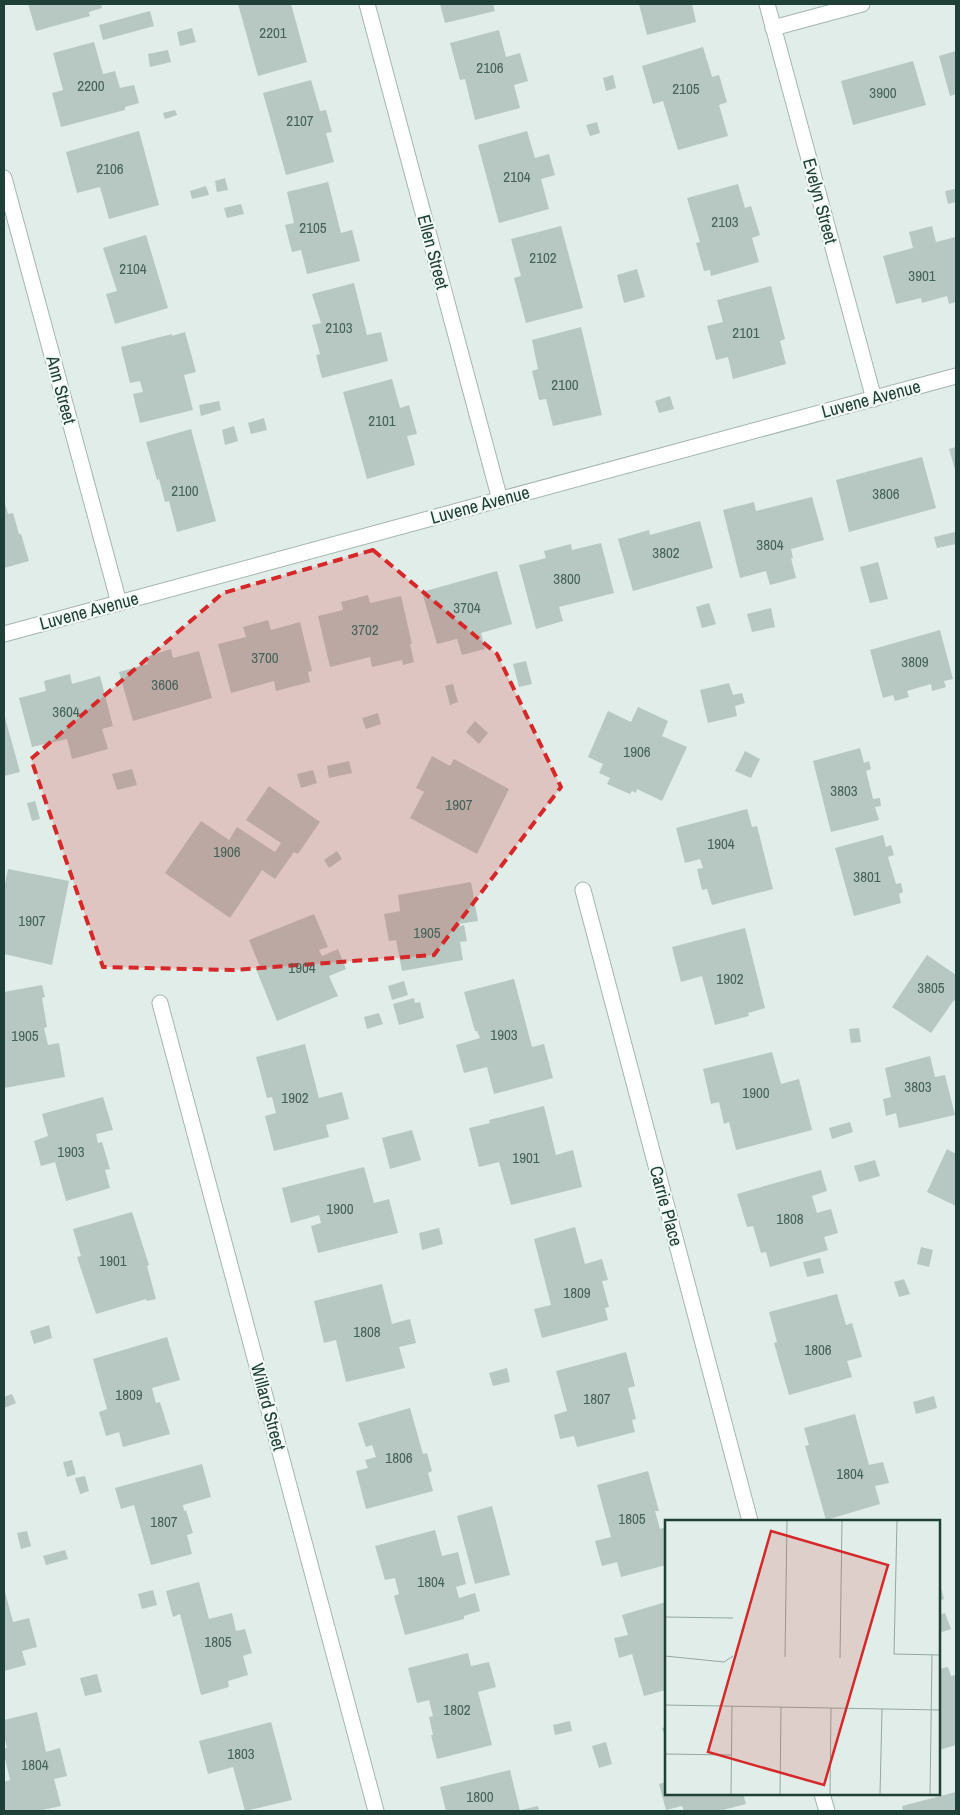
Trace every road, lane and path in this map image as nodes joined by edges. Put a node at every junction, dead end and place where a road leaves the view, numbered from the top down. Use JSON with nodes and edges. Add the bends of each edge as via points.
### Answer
{"nodes":[{"id":1,"x":367,"y":4,"type":"edge"},
{"id":2,"x":767,"y":4,"type":"edge"},
{"id":3,"x":862,"y":4,"type":"edge"},
{"id":4,"x":773,"y":28,"type":"junction"},
{"id":5,"x":4,"y":178,"type":"edge"},
{"id":6,"x":956,"y":376,"type":"edge"},
{"id":7,"x":874,"y":399,"type":"junction"},
{"id":8,"x":500,"y":500,"type":"junction"},
{"id":9,"x":119,"y":602,"type":"junction"},
{"id":10,"x":4,"y":634,"type":"edge"},
{"id":11,"x":583,"y":890,"type":"dead end"},
{"id":12,"x":160,"y":1002,"type":"dead end"},
{"id":13,"x":750,"y":1520,"type":"edge"},
{"id":14,"x":822,"y":1795,"type":"edge"},
{"id":15,"x":376,"y":1811,"type":"edge"},
{"id":16,"x":827,"y":1811,"type":"edge"}],
"edges":[{"from":1,"to":8,"type":"street","name":"Ellen Street"},
{"from":2,"to":4,"type":"street","name":"Evelyn Street"},
{"from":3,"to":4,"type":"street"},
{"from":4,"to":7,"type":"street","name":"Evelyn Street"},
{"from":5,"to":9,"type":"street","name":"Ann Street"},
{"from":6,"to":7,"type":"street","name":"Luvene Avenue"},
{"from":7,"to":8,"type":"street","name":"Luvene Avenue"},
{"from":8,"to":9,"type":"street","name":"Luvene Avenue"},
{"from":9,"to":10,"type":"street","name":"Luvene Avenue"},
{"from":11,"to":13,"type":"street","name":"Carrie Place"},
{"from":12,"to":15,"type":"street","name":"Willard Street"},
{"from":14,"to":16,"type":"street"}]}
